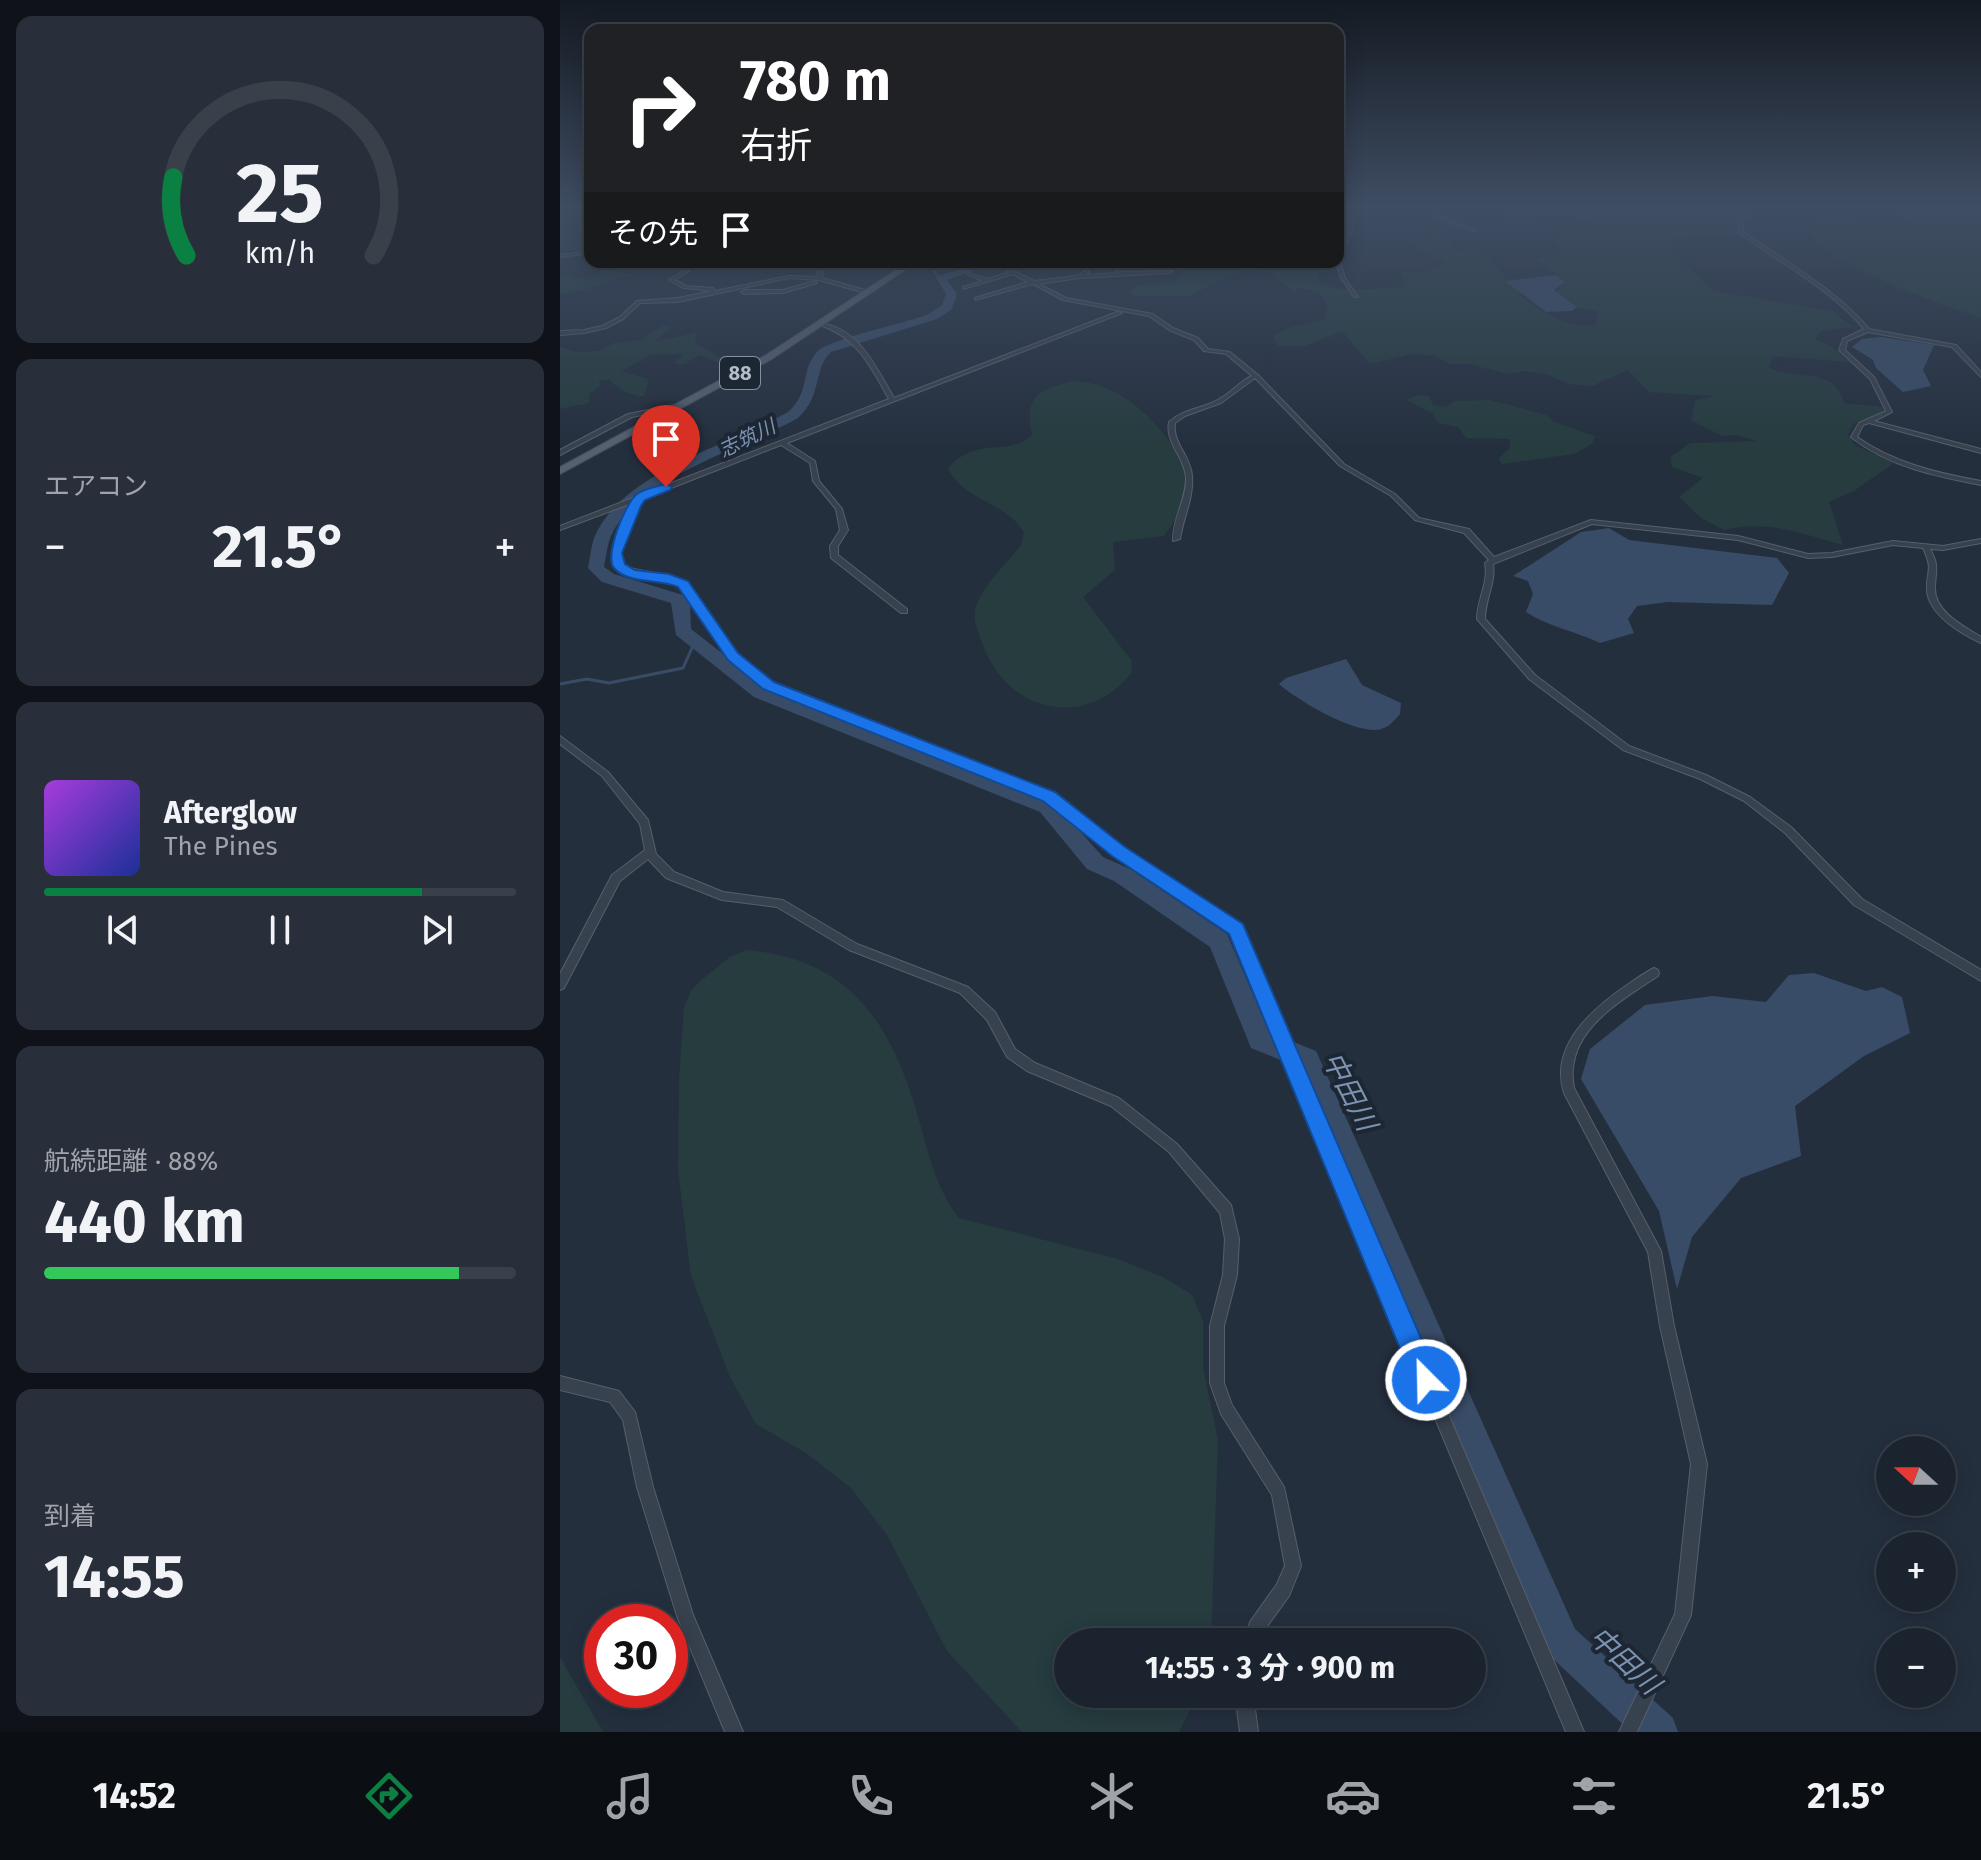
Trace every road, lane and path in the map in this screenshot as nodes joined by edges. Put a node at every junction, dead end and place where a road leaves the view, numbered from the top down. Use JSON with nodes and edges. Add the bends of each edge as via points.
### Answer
{"nodes":[{"id":1,"x":696,"y":287,"type":"edge"},
{"id":2,"x":745,"y":287,"type":"edge"},
{"id":3,"x":797,"y":287,"type":"edge"},
{"id":4,"x":847,"y":287,"type":"edge"},
{"id":5,"x":877,"y":287,"type":"edge"},
{"id":6,"x":969,"y":287,"type":"edge"},
{"id":7,"x":1018,"y":287,"type":"edge"},
{"id":8,"x":1039,"y":287,"type":"edge"},
{"id":9,"x":1349,"y":287,"type":"edge"},
{"id":10,"x":1819,"y":287,"type":"edge"},
{"id":11,"x":965,"y":288,"type":"dead end"},
{"id":12,"x":722,"y":292,"type":"junction"},
{"id":13,"x":869,"y":292,"type":"junction"},
{"id":14,"x":1356,"y":296,"type":"dead end"},
{"id":15,"x":977,"y":299,"type":"dead end"},
{"id":16,"x":1121,"y":312,"type":"junction"},
{"id":17,"x":822,"y":324,"type":"junction"},
{"id":18,"x":1867,"y":330,"type":"junction"},
{"id":19,"x":560,"y":333,"type":"edge"},
{"id":20,"x":1981,"y":375,"type":"edge"},
{"id":21,"x":1256,"y":376,"type":"junction"},
{"id":22,"x":892,"y":400,"type":"junction"},
{"id":23,"x":679,"y":406,"type":"junction"},
{"id":24,"x":1869,"y":421,"type":"junction"},
{"id":25,"x":578,"y":442,"type":"junction"},
{"id":26,"x":560,"y":443,"type":"edge"},
{"id":27,"x":782,"y":443,"type":"junction"},
{"id":28,"x":1981,"y":451,"type":"edge"},
{"id":29,"x":560,"y":453,"type":"edge"},
{"id":30,"x":560,"y":471,"type":"edge"},
{"id":31,"x":1981,"y":483,"type":"edge"},
{"id":32,"x":639,"y":498,"type":"junction"},
{"id":33,"x":560,"y":528,"type":"edge"},
{"id":34,"x":1176,"y":539,"type":"dead end"},
{"id":35,"x":1981,"y":541,"type":"edge"},
{"id":36,"x":1925,"y":546,"type":"junction"},
{"id":37,"x":1493,"y":560,"type":"junction"},
{"id":38,"x":904,"y":611,"type":"dead end"},
{"id":39,"x":1981,"y":640,"type":"edge"},
{"id":40,"x":560,"y":739,"type":"edge"},
{"id":41,"x":650,"y":852,"type":"junction"},
{"id":42,"x":1654,"y":973,"type":"dead end"},
{"id":43,"x":1981,"y":976,"type":"edge"},
{"id":44,"x":560,"y":985,"type":"edge"},
{"id":45,"x":560,"y":1383,"type":"edge"},
{"id":46,"x":1256,"y":1628,"type":"edge"},
{"id":47,"x":1246,"y":1708,"type":"edge"},
{"id":48,"x":1635,"y":1718,"type":"edge"},
{"id":49,"x":734,"y":1732,"type":"edge"},
{"id":50,"x":1249,"y":1732,"type":"edge"},
{"id":51,"x":1575,"y":1732,"type":"edge"}],
"edges":[{"from":1,"to":12,"type":"street"},
{"from":2,"to":12,"type":"street"},
{"from":3,"to":12,"type":"street"},
{"from":4,"to":13,"type":"street"},
{"from":5,"to":13,"type":"main road","number":"88"},
{"from":6,"to":11,"type":"street"},
{"from":7,"to":15,"type":"street"},
{"from":8,"to":16,"type":"street","via":[[1065,299]]},
{"from":9,"to":14,"type":"street"},
{"from":10,"to":18,"type":"street"},
{"from":12,"to":19,"type":"street","via":[[639,302],[621,322]]},
{"from":13,"to":17,"type":"main road","number":"88"},
{"from":16,"to":21,"type":"street","via":[[1151,315],[1206,350],[1228,353]]},
{"from":16,"to":22,"type":"street"},
{"from":17,"to":22,"type":"street","via":[[855,342]]},
{"from":17,"to":23,"type":"main road","number":"88"},
{"from":18,"to":20,"type":"street","via":[[1954,346]]},
{"from":18,"to":24,"type":"street","via":[[1845,340],[1842,350],[1885,398],[1889,412]]},
{"from":21,"to":34,"type":"street","via":[[1239,383],[1220,402],[1181,413],[1172,422],[1172,439],[1187,464],[1190,488]]},
{"from":21,"to":37,"type":"street","via":[[1342,465],[1393,495],[1417,519],[1466,531]]},
{"from":22,"to":27,"type":"street"},
{"from":23,"to":25,"type":"street","via":[[630,415]]},
{"from":23,"to":30,"type":"main road","number":"88"},
{"from":24,"to":28,"type":"street"},
{"from":24,"to":31,"type":"street","via":[[1857,427],[1854,437],[1872,451],[1936,474]]},
{"from":25,"to":26,"type":"street"},
{"from":25,"to":29,"type":"street"},
{"from":27,"to":32,"type":"street"},
{"from":27,"to":38,"type":"street","via":[[813,462],[820,490],[839,509],[844,530],[834,556]]},
{"from":32,"to":33,"type":"street"},
{"from":32,"to":51,"type":"street","via":[[616,553],[621,569],[683,584],[733,657],[769,686],[1049,796],[1119,852],[1235,928]]},
{"from":35,"to":36,"type":"street","via":[[1957,548]]},
{"from":36,"to":37,"type":"street","via":[[1893,543],[1808,556],[1738,538],[1591,522]]},
{"from":36,"to":39,"type":"street","via":[[1935,565],[1933,599],[1942,612]]},
{"from":37,"to":43,"type":"street","via":[[1481,597],[1481,619],[1532,677],[1626,748],[1747,799],[1788,830],[1868,910]]},
{"from":40,"to":41,"type":"street","via":[[605,774],[645,823]]},
{"from":41,"to":44,"type":"street","via":[[616,878]]},
{"from":41,"to":46,"type":"street","via":[[680,881],[722,896],[779,903],[853,947],[964,990],[991,1016],[1011,1053],[1031,1067],[1115,1102],[1173,1148],[1226,1210],[1232,1239],[1230,1275],[1217,1326],[1217,1383],[1226,1409],[1279,1492],[1293,1566]]},
{"from":42,"to":48,"type":"street","via":[[1615,999],[1579,1033],[1564,1071],[1568,1089],[1654,1251],[1699,1464],[1683,1615]]},
{"from":45,"to":49,"type":"street","via":[[614,1396],[630,1417],[645,1487],[685,1616]]},
{"from":47,"to":50,"type":"street"}]}
